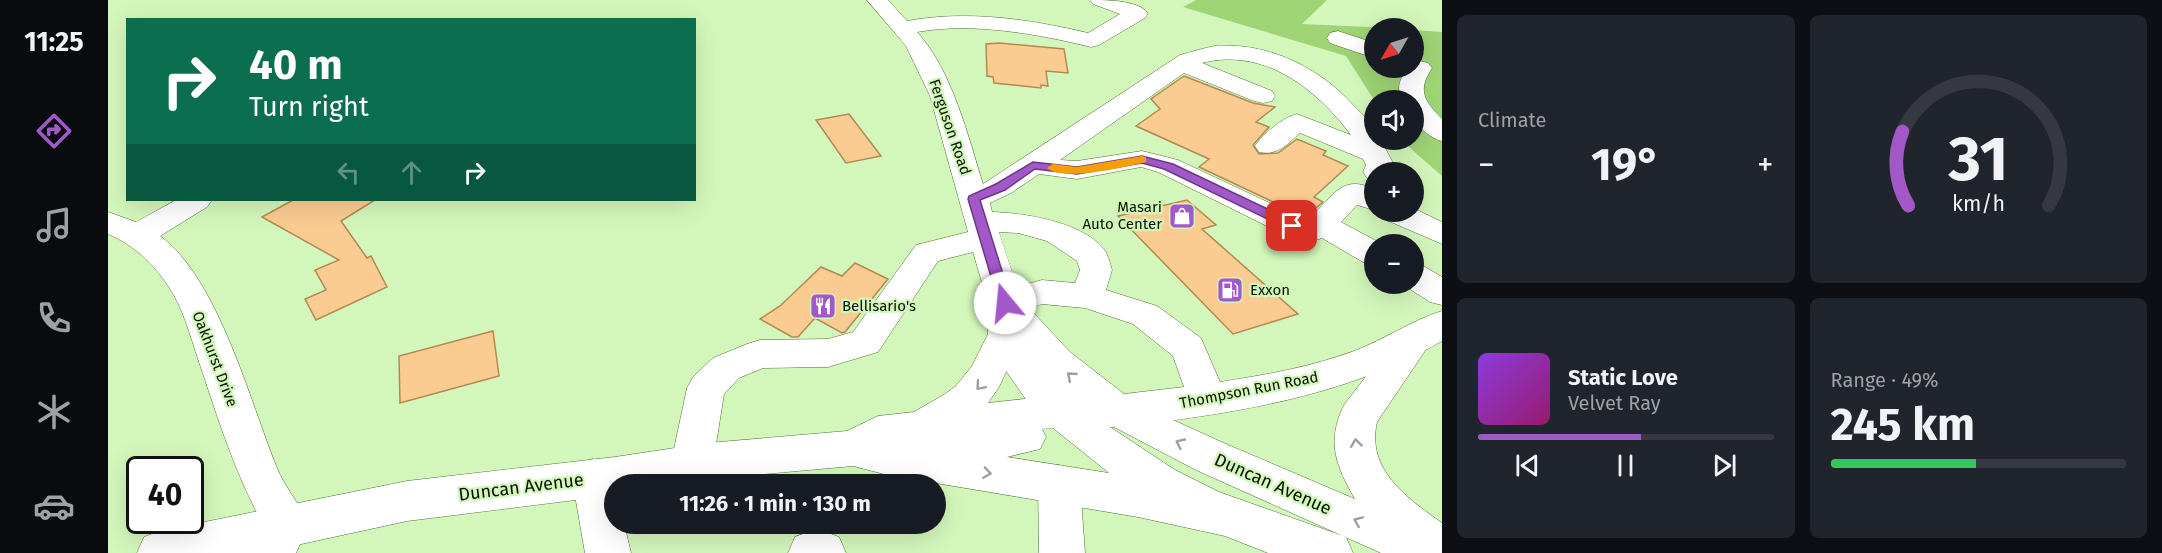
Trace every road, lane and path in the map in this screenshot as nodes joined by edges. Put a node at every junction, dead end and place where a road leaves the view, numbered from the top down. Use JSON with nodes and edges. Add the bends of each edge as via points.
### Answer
{"nodes":[{"id":1,"x":877,"y":0,"type":"edge"},
{"id":2,"x":1100,"y":0,"type":"edge"},
{"id":3,"x":903,"y":28,"type":"junction"},
{"id":4,"x":1338,"y":38,"type":"dead end"},
{"id":5,"x":1364,"y":47,"type":"edge"},
{"id":6,"x":1182,"y":64,"type":"junction"},
{"id":7,"x":1425,"y":70,"type":"edge"},
{"id":8,"x":1263,"y":96,"type":"dead end"},
{"id":9,"x":1442,"y":133,"type":"edge"},
{"id":10,"x":1269,"y":146,"type":"dead end"},
{"id":11,"x":1367,"y":162,"type":"edge"},
{"id":12,"x":1033,"y":165,"type":"junction"},
{"id":13,"x":1364,"y":174,"type":"edge"},
{"id":14,"x":1364,"y":185,"type":"edge"},
{"id":15,"x":194,"y":201,"type":"edge"},
{"id":16,"x":980,"y":219,"type":"junction"},
{"id":17,"x":1416,"y":222,"type":"edge"},
{"id":18,"x":1321,"y":224,"type":"junction"},
{"id":19,"x":123,"y":229,"type":"edge"},
{"id":20,"x":1442,"y":234,"type":"edge"},
{"id":21,"x":1364,"y":248,"type":"edge"},
{"id":22,"x":1424,"y":282,"type":"edge"},
{"id":23,"x":1442,"y":293,"type":"edge"},
{"id":24,"x":1087,"y":296,"type":"junction"},
{"id":25,"x":1005,"y":319,"type":"junction"},
{"id":26,"x":1428,"y":333,"type":"edge"},
{"id":27,"x":1208,"y":400,"type":"junction"},
{"id":28,"x":1118,"y":411,"type":"junction"},
{"id":29,"x":1070,"y":419,"type":"junction"},
{"id":30,"x":883,"y":445,"type":"junction"},
{"id":31,"x":692,"y":463,"type":"junction"},
{"id":32,"x":593,"y":478,"type":"junction"},
{"id":33,"x":1059,"y":484,"type":"junction"},
{"id":34,"x":1225,"y":516,"type":"junction"},
{"id":35,"x":280,"y":539,"type":"edge"},
{"id":36,"x":1277,"y":543,"type":"edge"},
{"id":37,"x":1442,"y":549,"type":"edge"},
{"id":38,"x":160,"y":553,"type":"edge"},
{"id":39,"x":608,"y":553,"type":"edge"},
{"id":40,"x":811,"y":553,"type":"edge"},
{"id":41,"x":824,"y":553,"type":"edge"},
{"id":42,"x":1062,"y":553,"type":"edge"},
{"id":43,"x":1330,"y":553,"type":"edge"},
{"id":44,"x":1431,"y":553,"type":"edge"}],
"edges":[{"from":1,"to":3,"type":"main road","name":"Ferguson Road"},
{"from":2,"to":3,"type":"main road","via":[[1137,13],[1091,40],[1035,27],[937,22]]},
{"from":3,"to":16,"type":"main road","name":"Ferguson Road","via":[[916,44],[942,96]]},
{"from":4,"to":5,"type":"main road"},
{"from":6,"to":8,"type":"main road"},
{"from":6,"to":11,"type":"main road","via":[[1208,53],[1228,52],[1252,54],[1299,71],[1321,86],[1359,126]]},
{"from":6,"to":12,"type":"main road"},
{"from":7,"to":9,"type":"main road","via":[[1410,82],[1411,93]]},
{"from":10,"to":13,"type":"main road","via":[[1297,122]]},
{"from":12,"to":16,"type":"main road","via":[[1001,187]]},
{"from":12,"to":18,"type":"main road","via":[[1077,170],[1142,159],[1168,166],[1292,226],[1310,232]]},
{"from":14,"to":18,"type":"main road"},
{"from":15,"to":19,"type":"main road"},
{"from":16,"to":24,"type":"main road","via":[[1058,232],[1092,255],[1096,270]]},
{"from":16,"to":25,"type":"main road","name":"Ferguson Road"},
{"from":16,"to":31,"type":"main road","via":[[927,253],[865,342],[828,353],[760,354],[726,368],[706,388]]},
{"from":17,"to":20,"type":"main road"},
{"from":18,"to":21,"type":"main road"},
{"from":19,"to":35,"type":"main road","name":"Oakhurst Drive","via":[[154,248],[184,282],[201,317]]},
{"from":22,"to":23,"type":"main road"},
{"from":24,"to":25,"type":"main road","via":[[1042,292]]},
{"from":24,"to":27,"type":"main road","via":[[1145,315],[1188,348]]},
{"from":28,"to":25,"type":"main road","name":"Ferguson Road","one_way":true,"via":[[1062,368],[1024,329]]},
{"from":25,"to":29,"type":"main road","name":"Ferguson Road","via":[[1026,373]]},
{"from":25,"to":30,"type":"main road","one_way":true,"via":[[987,377],[969,397],[943,415]]},
{"from":26,"to":27,"type":"main road","name":"Thompson Run Road","via":[[1327,375]]},
{"from":37,"to":26,"type":"main road","one_way":true,"via":[[1388,508],[1373,491],[1354,443],[1358,417]]},
{"from":27,"to":28,"type":"main road","name":"Thompson Run Road"},
{"from":28,"to":29,"type":"main road","name":"Duncan Avenue"},
{"from":44,"to":28,"type":"main road","name":"Duncan Avenue","one_way":true,"via":[[1211,457]]},
{"from":29,"to":30,"type":"main road","name":"Duncan Avenue"},
{"from":29,"to":34,"type":"main road","via":[[1161,483]]},
{"from":30,"to":31,"type":"main road","name":"Duncan Avenue"},
{"from":30,"to":33,"type":"main road","one_way":true},
{"from":31,"to":32,"type":"main road","name":"Duncan Avenue"},
{"from":32,"to":35,"type":"main road","name":"Duncan Avenue","via":[[407,501]]},
{"from":32,"to":39,"type":"main road"},
{"from":33,"to":34,"type":"main road"},
{"from":33,"to":42,"type":"main road"},
{"from":34,"to":36,"type":"main road"},
{"from":35,"to":38,"type":"main road","name":"Duncan Avenue"},
{"from":36,"to":43,"type":"main road"},
{"from":40,"to":41,"type":"main road"}]}
